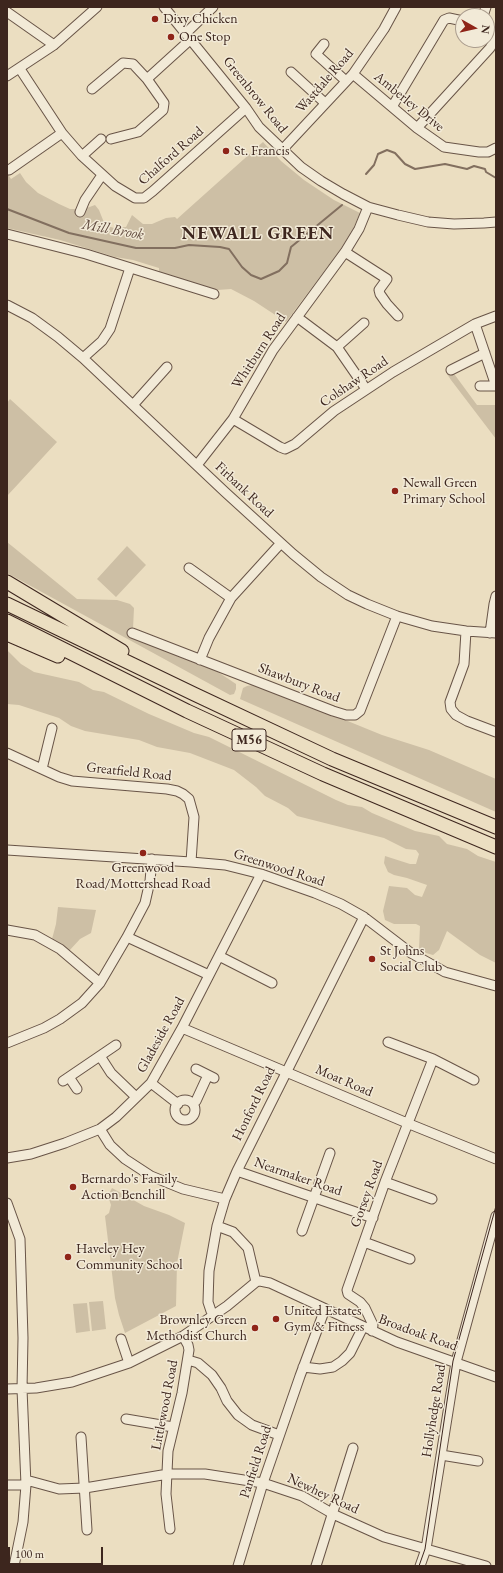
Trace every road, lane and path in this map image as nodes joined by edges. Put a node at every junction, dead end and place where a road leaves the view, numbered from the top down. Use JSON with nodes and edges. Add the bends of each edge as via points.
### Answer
{"nodes":[{"id":1,"x":97,"y":7,"type":"edge"},
{"id":2,"x":164,"y":7,"type":"edge"},
{"id":3,"x":213,"y":7,"type":"edge"},
{"id":4,"x":396,"y":7,"type":"edge"},
{"id":5,"x":7,"y":12,"type":"edge"},
{"id":6,"x":455,"y":19,"type":"edge"},
{"id":7,"x":188,"y":36,"type":"junction"},
{"id":8,"x":496,"y":38,"type":"edge"},
{"id":9,"x":324,"y":44,"type":"dead end"},
{"id":10,"x":54,"y":45,"type":"junction"},
{"id":11,"x":20,"y":68,"type":"junction"},
{"id":12,"x":291,"y":72,"type":"dead end"},
{"id":13,"x":7,"y":76,"type":"edge"},
{"id":14,"x":350,"y":78,"type":"junction"},
{"id":15,"x":147,"y":79,"type":"junction"},
{"id":16,"x":92,"y":88,"type":"dead end"},
{"id":17,"x":325,"y":103,"type":"junction"},
{"id":18,"x":392,"y":107,"type":"junction"},
{"id":19,"x":246,"y":108,"type":"junction"},
{"id":20,"x":418,"y":128,"type":"junction"},
{"id":21,"x":62,"y":133,"type":"junction"},
{"id":22,"x":101,"y":139,"type":"dead end"},
{"id":23,"x":111,"y":139,"type":"dead end"},
{"id":24,"x":496,"y":148,"type":"edge"},
{"id":25,"x":282,"y":150,"type":"junction"},
{"id":26,"x":82,"y":156,"type":"junction"},
{"id":27,"x":9,"y":170,"type":"dead end"},
{"id":28,"x":102,"y":175,"type":"junction"},
{"id":29,"x":368,"y":207,"type":"junction"},
{"id":30,"x":80,"y":212,"type":"dead end"},
{"id":31,"x":496,"y":222,"type":"edge"},
{"id":32,"x":7,"y":234,"type":"edge"},
{"id":33,"x":345,"y":252,"type":"junction"},
{"id":34,"x":130,"y":268,"type":"junction"},
{"id":35,"x":214,"y":294,"type":"dead end"},
{"id":36,"x":7,"y":305,"type":"edge"},
{"id":37,"x":398,"y":316,"type":"dead end"},
{"id":38,"x":496,"y":316,"type":"edge"},
{"id":39,"x":297,"y":317,"type":"junction"},
{"id":40,"x":364,"y":323,"type":"dead end"},
{"id":41,"x":475,"y":324,"type":"junction"},
{"id":42,"x":337,"y":347,"type":"junction"},
{"id":43,"x":485,"y":353,"type":"junction"},
{"id":44,"x":83,"y":358,"type":"junction"},
{"id":45,"x":167,"y":367,"type":"dead end"},
{"id":46,"x":451,"y":370,"type":"dead end"},
{"id":47,"x":480,"y":386,"type":"dead end"},
{"id":48,"x":496,"y":386,"type":"edge"},
{"id":49,"x":366,"y":389,"type":"junction"},
{"id":50,"x":133,"y":405,"type":"junction"},
{"id":51,"x":232,"y":419,"type":"junction"},
{"id":52,"x":197,"y":465,"type":"junction"},
{"id":53,"x":281,"y":543,"type":"junction"},
{"id":54,"x":189,"y":568,"type":"dead end"},
{"id":55,"x":7,"y":582,"type":"edge"},
{"id":56,"x":496,"y":596,"type":"edge"},
{"id":57,"x":231,"y":598,"type":"junction"},
{"id":58,"x":7,"y":604,"type":"edge"},
{"id":59,"x":397,"y":616,"type":"junction"},
{"id":60,"x":7,"y":621,"type":"edge"},
{"id":61,"x":466,"y":631,"type":"junction"},
{"id":62,"x":493,"y":633,"type":"edge"},
{"id":63,"x":7,"y":634,"type":"edge"},
{"id":64,"x":132,"y":634,"type":"dead end"},
{"id":65,"x":200,"y":660,"type":"junction"},
{"id":66,"x":194,"y":694,"type":"junction"},
{"id":67,"x":186,"y":711,"type":"junction"},
{"id":68,"x":52,"y":728,"type":"dead end"},
{"id":69,"x":496,"y":732,"type":"edge"},
{"id":70,"x":7,"y":753,"type":"edge"},
{"id":71,"x":42,"y":769,"type":"junction"},
{"id":72,"x":496,"y":827,"type":"edge"},
{"id":73,"x":496,"y":846,"type":"edge"},
{"id":74,"x":7,"y":850,"type":"edge"},
{"id":75,"x":152,"y":859,"type":"junction"},
{"id":76,"x":191,"y":862,"type":"junction"},
{"id":77,"x":261,"y":874,"type":"junction"},
{"id":78,"x":364,"y":917,"type":"junction"},
{"id":79,"x":7,"y":930,"type":"edge"},
{"id":80,"x":127,"y":937,"type":"junction"},
{"id":81,"x":219,"y":956,"type":"junction"},
{"id":82,"x":209,"y":975,"type":"junction"},
{"id":83,"x":100,"y":983,"type":"junction"},
{"id":84,"x":272,"y":983,"type":"dead end"},
{"id":85,"x":496,"y":986,"type":"edge"},
{"id":86,"x":182,"y":1028,"type":"junction"},
{"id":87,"x":388,"y":1042,"type":"dead end"},
{"id":88,"x":7,"y":1043,"type":"edge"},
{"id":89,"x":116,"y":1045,"type":"dead end"},
{"id":90,"x":100,"y":1056,"type":"junction"},
{"id":91,"x":433,"y":1059,"type":"junction"},
{"id":92,"x":196,"y":1069,"type":"dead end"},
{"id":93,"x":286,"y":1072,"type":"junction"},
{"id":94,"x":474,"y":1080,"type":"dead end"},
{"id":95,"x":151,"y":1083,"type":"junction"},
{"id":96,"x":77,"y":1089,"type":"dead end"},
{"id":97,"x":136,"y":1098,"type":"junction"},
{"id":98,"x":192,"y":1103,"type":"junction"},
{"id":99,"x":178,"y":1104,"type":"junction"},
{"id":100,"x":407,"y":1124,"type":"junction"},
{"id":101,"x":100,"y":1129,"type":"junction"},
{"id":102,"x":330,"y":1153,"type":"dead end"},
{"id":103,"x":7,"y":1158,"type":"edge"},
{"id":104,"x":496,"y":1159,"type":"edge"},
{"id":105,"x":237,"y":1171,"type":"junction"},
{"id":106,"x":385,"y":1182,"type":"junction"},
{"id":107,"x":314,"y":1198,"type":"junction"},
{"id":108,"x":225,"y":1199,"type":"junction"},
{"id":109,"x":432,"y":1199,"type":"dead end"},
{"id":110,"x":7,"y":1203,"type":"edge"},
{"id":111,"x":496,"y":1216,"type":"edge"},
{"id":112,"x":373,"y":1218,"type":"junction"},
{"id":113,"x":217,"y":1226,"type":"junction"},
{"id":114,"x":302,"y":1231,"type":"dead end"},
{"id":115,"x":364,"y":1242,"type":"junction"},
{"id":116,"x":410,"y":1260,"type":"dead end"},
{"id":117,"x":256,"y":1282,"type":"junction"},
{"id":118,"x":325,"y":1309,"type":"junction"},
{"id":119,"x":214,"y":1315,"type":"junction"},
{"id":120,"x":363,"y":1327,"type":"junction"},
{"id":121,"x":372,"y":1331,"type":"junction"},
{"id":122,"x":183,"y":1336,"type":"junction"},
{"id":123,"x":121,"y":1339,"type":"dead end"},
{"id":124,"x":188,"y":1360,"type":"junction"},
{"id":125,"x":130,"y":1362,"type":"junction"},
{"id":126,"x":456,"y":1362,"type":"junction"},
{"id":127,"x":303,"y":1367,"type":"junction"},
{"id":128,"x":496,"y":1377,"type":"edge"},
{"id":129,"x":7,"y":1389,"type":"edge"},
{"id":130,"x":22,"y":1389,"type":"junction"},
{"id":131,"x":126,"y":1419,"type":"dead end"},
{"id":132,"x":173,"y":1427,"type":"junction"},
{"id":133,"x":279,"y":1435,"type":"junction"},
{"id":134,"x":81,"y":1437,"type":"dead end"},
{"id":135,"x":353,"y":1448,"type":"dead end"},
{"id":136,"x":441,"y":1454,"type":"junction"},
{"id":137,"x":478,"y":1461,"type":"dead end"},
{"id":138,"x":168,"y":1474,"type":"junction"},
{"id":139,"x":26,"y":1483,"type":"junction"},
{"id":140,"x":263,"y":1483,"type":"junction"},
{"id":141,"x":7,"y":1484,"type":"edge"},
{"id":142,"x":85,"y":1488,"type":"junction"},
{"id":143,"x":333,"y":1514,"type":"junction"},
{"id":144,"x":170,"y":1529,"type":"dead end"},
{"id":145,"x":87,"y":1530,"type":"dead end"},
{"id":146,"x":426,"y":1549,"type":"junction"},
{"id":147,"x":14,"y":1566,"type":"edge"},
{"id":148,"x":238,"y":1566,"type":"edge"},
{"id":149,"x":316,"y":1566,"type":"edge"},
{"id":150,"x":420,"y":1566,"type":"edge"},
{"id":151,"x":486,"y":1566,"type":"edge"}],
"edges":[{"from":1,"to":10,"type":"street"},
{"from":2,"to":7,"type":"street","name":"Greenbrow Road"},
{"from":3,"to":7,"type":"street"},
{"from":4,"to":14,"type":"street","name":"Wastdale Road"},
{"from":5,"to":10,"type":"street"},
{"from":6,"to":18,"type":"street","via":[[444,20]]},
{"from":7,"to":15,"type":"street"},
{"from":7,"to":19,"type":"street","name":"Greenbrow Road"},
{"from":8,"to":20,"type":"street","via":[[490,48]]},
{"from":9,"to":14,"type":"street","name":"Amberley Drive","via":[[316,54]]},
{"from":10,"to":11,"type":"street"},
{"from":11,"to":13,"type":"street"},
{"from":11,"to":21,"type":"street","name":"Chalford Road"},
{"from":12,"to":17,"type":"street"},
{"from":14,"to":17,"type":"street","name":"Wastdale Road"},
{"from":14,"to":18,"type":"street","name":"Amberley Drive"},
{"from":15,"to":16,"type":"street","via":[[133,64],[123,64]]},
{"from":15,"to":23,"type":"street","via":[[164,103],[163,110],[138,132]]},
{"from":17,"to":25,"type":"street","name":"Wastdale Road"},
{"from":18,"to":20,"type":"street","name":"Amberley Drive"},
{"from":19,"to":25,"type":"street","name":"Greenbrow Road","via":[[259,127]]},
{"from":19,"to":28,"type":"street","name":"Chalford Road","via":[[144,198],[135,198],[127,194]]},
{"from":20,"to":24,"type":"street","name":"Amberley Drive","via":[[444,147],[479,152],[488,152]]},
{"from":21,"to":26,"type":"street","name":"Chalford Road"},
{"from":21,"to":27,"type":"street"},
{"from":22,"to":26,"type":"street"},
{"from":25,"to":29,"type":"street","name":"Greenbrow Road","via":[[321,181]]},
{"from":26,"to":28,"type":"street","name":"Chalford Road"},
{"from":28,"to":30,"type":"street"},
{"from":29,"to":31,"type":"street","name":"Greenbrow Road","via":[[428,222]]},
{"from":29,"to":33,"type":"street","name":"Whitburn Road"},
{"from":32,"to":34,"type":"street"},
{"from":33,"to":37,"type":"street","via":[[387,279],[379,290],[380,294]]},
{"from":33,"to":39,"type":"street","name":"Whitburn Road"},
{"from":34,"to":35,"type":"street"},
{"from":34,"to":44,"type":"street","via":[[110,329],[102,341]]},
{"from":36,"to":44,"type":"street","name":"Firbank Road","via":[[32,318]]},
{"from":38,"to":41,"type":"street","name":"Colshaw Road"},
{"from":39,"to":42,"type":"street"},
{"from":39,"to":51,"type":"street","name":"Whitburn Road","via":[[273,350]]},
{"from":40,"to":42,"type":"street"},
{"from":41,"to":43,"type":"street"},
{"from":41,"to":49,"type":"street","name":"Colshaw Road"},
{"from":42,"to":49,"type":"street"},
{"from":43,"to":46,"type":"street"},
{"from":43,"to":48,"type":"street"},
{"from":44,"to":50,"type":"street","name":"Firbank Road"},
{"from":45,"to":50,"type":"street"},
{"from":47,"to":48,"type":"street"},
{"from":49,"to":51,"type":"street","name":"Colshaw Road","via":[[285,449]]},
{"from":50,"to":52,"type":"street","name":"Firbank Road"},
{"from":51,"to":52,"type":"street","name":"Whitburn Road"},
{"from":52,"to":53,"type":"street","name":"Firbank Road"},
{"from":53,"to":57,"type":"street"},
{"from":53,"to":59,"type":"street","name":"Firbank Road","via":[[321,577],[348,595]]},
{"from":54,"to":57,"type":"street"},
{"from":55,"to":66,"type":"highway","number":"M56"},
{"from":56,"to":62,"type":"street"},
{"from":57,"to":65,"type":"street"},
{"from":58,"to":66,"type":"highway","number":"M56"},
{"from":59,"to":61,"type":"street","name":"Firbank Road","via":[[432,626]]},
{"from":59,"to":65,"type":"street","name":"Shawbury Road","via":[[360,711],[355,715],[332,711]]},
{"from":60,"to":67,"type":"highway","number":"M56"},
{"from":61,"to":62,"type":"street","name":"Firbank Road"},
{"from":61,"to":69,"type":"street","via":[[464,664],[450,702],[451,709],[467,721]]},
{"from":63,"to":67,"type":"highway","number":"M56"},
{"from":64,"to":65,"type":"street","name":"Shawbury Road"},
{"from":66,"to":72,"type":"highway","number":"M56","via":[[332,759]]},
{"from":67,"to":73,"type":"highway","number":"M56","via":[[324,774]]},
{"from":68,"to":71,"type":"street"},
{"from":70,"to":71,"type":"street","name":"Greatfield Road"},
{"from":71,"to":76,"type":"street","name":"Greatfield Road","via":[[72,780],[167,789],[183,794],[189,799],[194,817]]},
{"from":74,"to":75,"type":"street","name":"Greenwood Road"},
{"from":75,"to":76,"type":"street","name":"Greenwood Road"},
{"from":75,"to":80,"type":"street","via":[[145,903]]},
{"from":76,"to":77,"type":"street","name":"Greenwood Road","via":[[224,865]]},
{"from":77,"to":78,"type":"street","name":"Greenwood Road","via":[[315,893]]},
{"from":77,"to":81,"type":"street","name":"Gladeside Road"},
{"from":78,"to":85,"type":"street","name":"Greenwood Road","via":[[427,963],[445,972]]},
{"from":78,"to":93,"type":"street","name":"Honford Road"},
{"from":79,"to":83,"type":"street","via":[[35,935],[60,949]]},
{"from":80,"to":82,"type":"street"},
{"from":80,"to":83,"type":"street"},
{"from":81,"to":82,"type":"street","name":"Gladeside Road"},
{"from":81,"to":84,"type":"street"},
{"from":82,"to":86,"type":"street","name":"Gladeside Road"},
{"from":83,"to":88,"type":"street","via":[[82,1003],[60,1019]]},
{"from":86,"to":93,"type":"street","name":"Moat Road"},
{"from":86,"to":95,"type":"street","name":"Gladeside Road"},
{"from":87,"to":91,"type":"street"},
{"from":89,"to":90,"type":"street"},
{"from":90,"to":96,"type":"street","via":[[66,1079]]},
{"from":90,"to":97,"type":"street","via":[[111,1072]]},
{"from":91,"to":94,"type":"street"},
{"from":91,"to":100,"type":"street","name":"Gorsey Road"},
{"from":92,"to":98,"type":"street","via":[[211,1076],[196,1101]]},
{"from":93,"to":100,"type":"street","name":"Moat Road"},
{"from":93,"to":105,"type":"street","name":"Honford Road"},
{"from":95,"to":97,"type":"street","name":"Gladeside Road"},
{"from":95,"to":99,"type":"street"},
{"from":97,"to":101,"type":"street","name":"Gladeside Road"},
{"from":98,"to":99,"type":"street","via":[[184,1100]]},
{"from":98,"to":99,"type":"street","via":[[194,1115],[185,1119],[177,1114]]},
{"from":100,"to":104,"type":"street","name":"Moat Road"},
{"from":100,"to":106,"type":"street","name":"Gorsey Road"},
{"from":101,"to":103,"type":"street","name":"Gladeside Road","via":[[31,1154]]},
{"from":101,"to":108,"type":"street","via":[[110,1145],[125,1159],[151,1176],[183,1190]]},
{"from":102,"to":107,"type":"street"},
{"from":105,"to":107,"type":"street","name":"Nearmaker Road"},
{"from":105,"to":108,"type":"street","name":"Honford Road"},
{"from":106,"to":109,"type":"street"},
{"from":106,"to":112,"type":"street","name":"Gorsey Road"},
{"from":107,"to":112,"type":"street","name":"Nearmaker Road"},
{"from":107,"to":114,"type":"street"},
{"from":108,"to":113,"type":"street","name":"Honford Road"},
{"from":110,"to":130,"type":"street","via":[[20,1239]]},
{"from":111,"to":126,"type":"street","name":"Hollyhedge Road"},
{"from":112,"to":115,"type":"street","name":"Gorsey Road"},
{"from":113,"to":117,"type":"street","via":[[233,1232],[248,1248]]},
{"from":113,"to":119,"type":"street","name":"Honford Road","via":[[209,1271],[208,1302]]},
{"from":115,"to":116,"type":"street"},
{"from":115,"to":121,"type":"street","name":"Gorsey Road","via":[[347,1290],[348,1294],[365,1308],[373,1325]]},
{"from":117,"to":118,"type":"street","name":"Broadoak Road","via":[[265,1281]]},
{"from":117,"to":119,"type":"street"},
{"from":118,"to":120,"type":"street","name":"Broadoak Road"},
{"from":118,"to":127,"type":"street","name":"Panfield Road"},
{"from":119,"to":122,"type":"street"},
{"from":120,"to":121,"type":"street","name":"Broadoak Road"},
{"from":120,"to":127,"type":"street","via":[[350,1353],[342,1361],[333,1367]]},
{"from":121,"to":126,"type":"street","name":"Broadoak Road"},
{"from":122,"to":124,"type":"street","name":"Littlewood Road","via":[[188,1345]]},
{"from":122,"to":125,"type":"street"},
{"from":123,"to":125,"type":"street"},
{"from":124,"to":132,"type":"street","name":"Littlewood Road"},
{"from":124,"to":133,"type":"street","via":[[198,1363],[212,1375],[238,1414],[252,1425]]},
{"from":125,"to":130,"type":"street","via":[[72,1382]]},
{"from":126,"to":128,"type":"street","name":"Broadoak Road"},
{"from":126,"to":136,"type":"street","name":"Hollyhedge Road"},
{"from":127,"to":133,"type":"street","name":"Panfield Road"},
{"from":129,"to":130,"type":"street"},
{"from":130,"to":139,"type":"street"},
{"from":131,"to":132,"type":"street"},
{"from":132,"to":138,"type":"street","name":"Littlewood Road","via":[[168,1451]]},
{"from":133,"to":140,"type":"street","name":"Panfield Road"},
{"from":134,"to":142,"type":"street"},
{"from":135,"to":143,"type":"street"},
{"from":136,"to":137,"type":"street"},
{"from":136,"to":146,"type":"street","name":"Hollyhedge Road"},
{"from":138,"to":140,"type":"street","name":"Newhey Road","via":[[205,1474]]},
{"from":138,"to":142,"type":"street","name":"Newhey Road"},
{"from":138,"to":144,"type":"street","name":"Littlewood Road","via":[[166,1494]]},
{"from":139,"to":141,"type":"street","name":"Newhey Road"},
{"from":139,"to":142,"type":"street","name":"Newhey Road","via":[[59,1489]]},
{"from":139,"to":147,"type":"street","via":[[23,1522]]},
{"from":140,"to":143,"type":"street","name":"Newhey Road","via":[[302,1496]]},
{"from":140,"to":148,"type":"street","name":"Panfield Road"},
{"from":142,"to":145,"type":"street"},
{"from":143,"to":146,"type":"street","name":"Newhey Road","via":[[384,1537]]},
{"from":143,"to":149,"type":"street"},
{"from":146,"to":150,"type":"street","name":"Hollyhedge Road"},
{"from":146,"to":151,"type":"street","name":"Newhey Road"}]}
